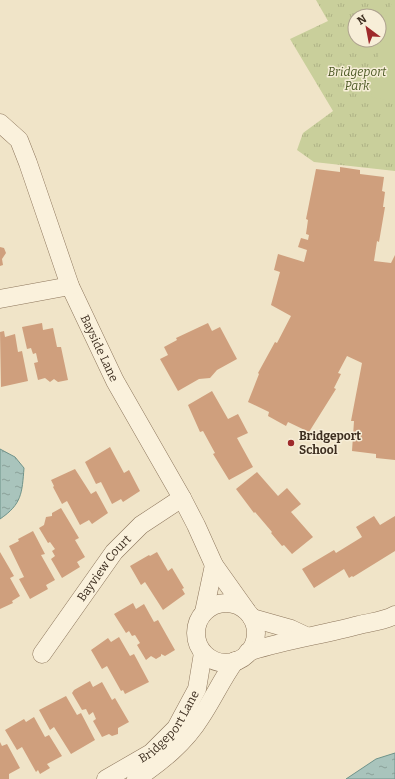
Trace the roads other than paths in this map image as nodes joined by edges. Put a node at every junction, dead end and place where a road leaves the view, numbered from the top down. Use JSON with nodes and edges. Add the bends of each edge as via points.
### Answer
{"nodes":[{"id":1,"x":2,"y":124,"type":"edge"},
{"id":2,"x":70,"y":286,"type":"junction"},
{"id":3,"x":0,"y":299,"type":"edge"},
{"id":4,"x":182,"y":498,"type":"junction"},
{"id":5,"x":214,"y":565,"type":"junction"},
{"id":6,"x":204,"y":612,"type":"junction"},
{"id":7,"x":249,"y":614,"type":"junction"},
{"id":8,"x":395,"y":615,"type":"edge"},
{"id":9,"x":306,"y":636,"type":"junction"},
{"id":10,"x":203,"y":653,"type":"junction"},
{"id":11,"x":42,"y":654,"type":"dead end"},
{"id":12,"x":242,"y":657,"type":"junction"},
{"id":13,"x":106,"y":779,"type":"edge"},
{"id":14,"x":136,"y":779,"type":"edge"}],
"edges":[{"from":1,"to":2,"type":"street","name":"Bayside Lane","via":[[18,140],[28,163]]},
{"from":2,"to":3,"type":"street"},
{"from":2,"to":4,"type":"street","name":"Bayside Lane","via":[[115,381]]},
{"from":4,"to":5,"type":"street","name":"Bayside Lane"},
{"from":4,"to":11,"type":"street","name":"Bayview Court","via":[[141,525],[114,552]]},
{"from":5,"to":6,"type":"street"},
{"from":5,"to":7,"type":"street","name":"Bayside Lane"},
{"from":6,"to":7,"type":"street","via":[[211,606],[229,603],[239,605]]},
{"from":6,"to":10,"type":"street","via":[[199,619],[196,632],[198,645]]},
{"from":7,"to":9,"type":"street"},
{"from":7,"to":12,"type":"street","via":[[256,627],[256,636],[254,645]]},
{"from":8,"to":9,"type":"street","via":[[321,635]]},
{"from":9,"to":12,"type":"street","via":[[272,644]]},
{"from":10,"to":12,"type":"street","via":[[218,662]]},
{"from":10,"to":13,"type":"street","name":"Bridgeport Lane","via":[[197,689],[176,728],[151,753]]},
{"from":12,"to":14,"type":"street","name":"Bridgeport Lane","via":[[223,678],[201,718],[181,744]]}]}
